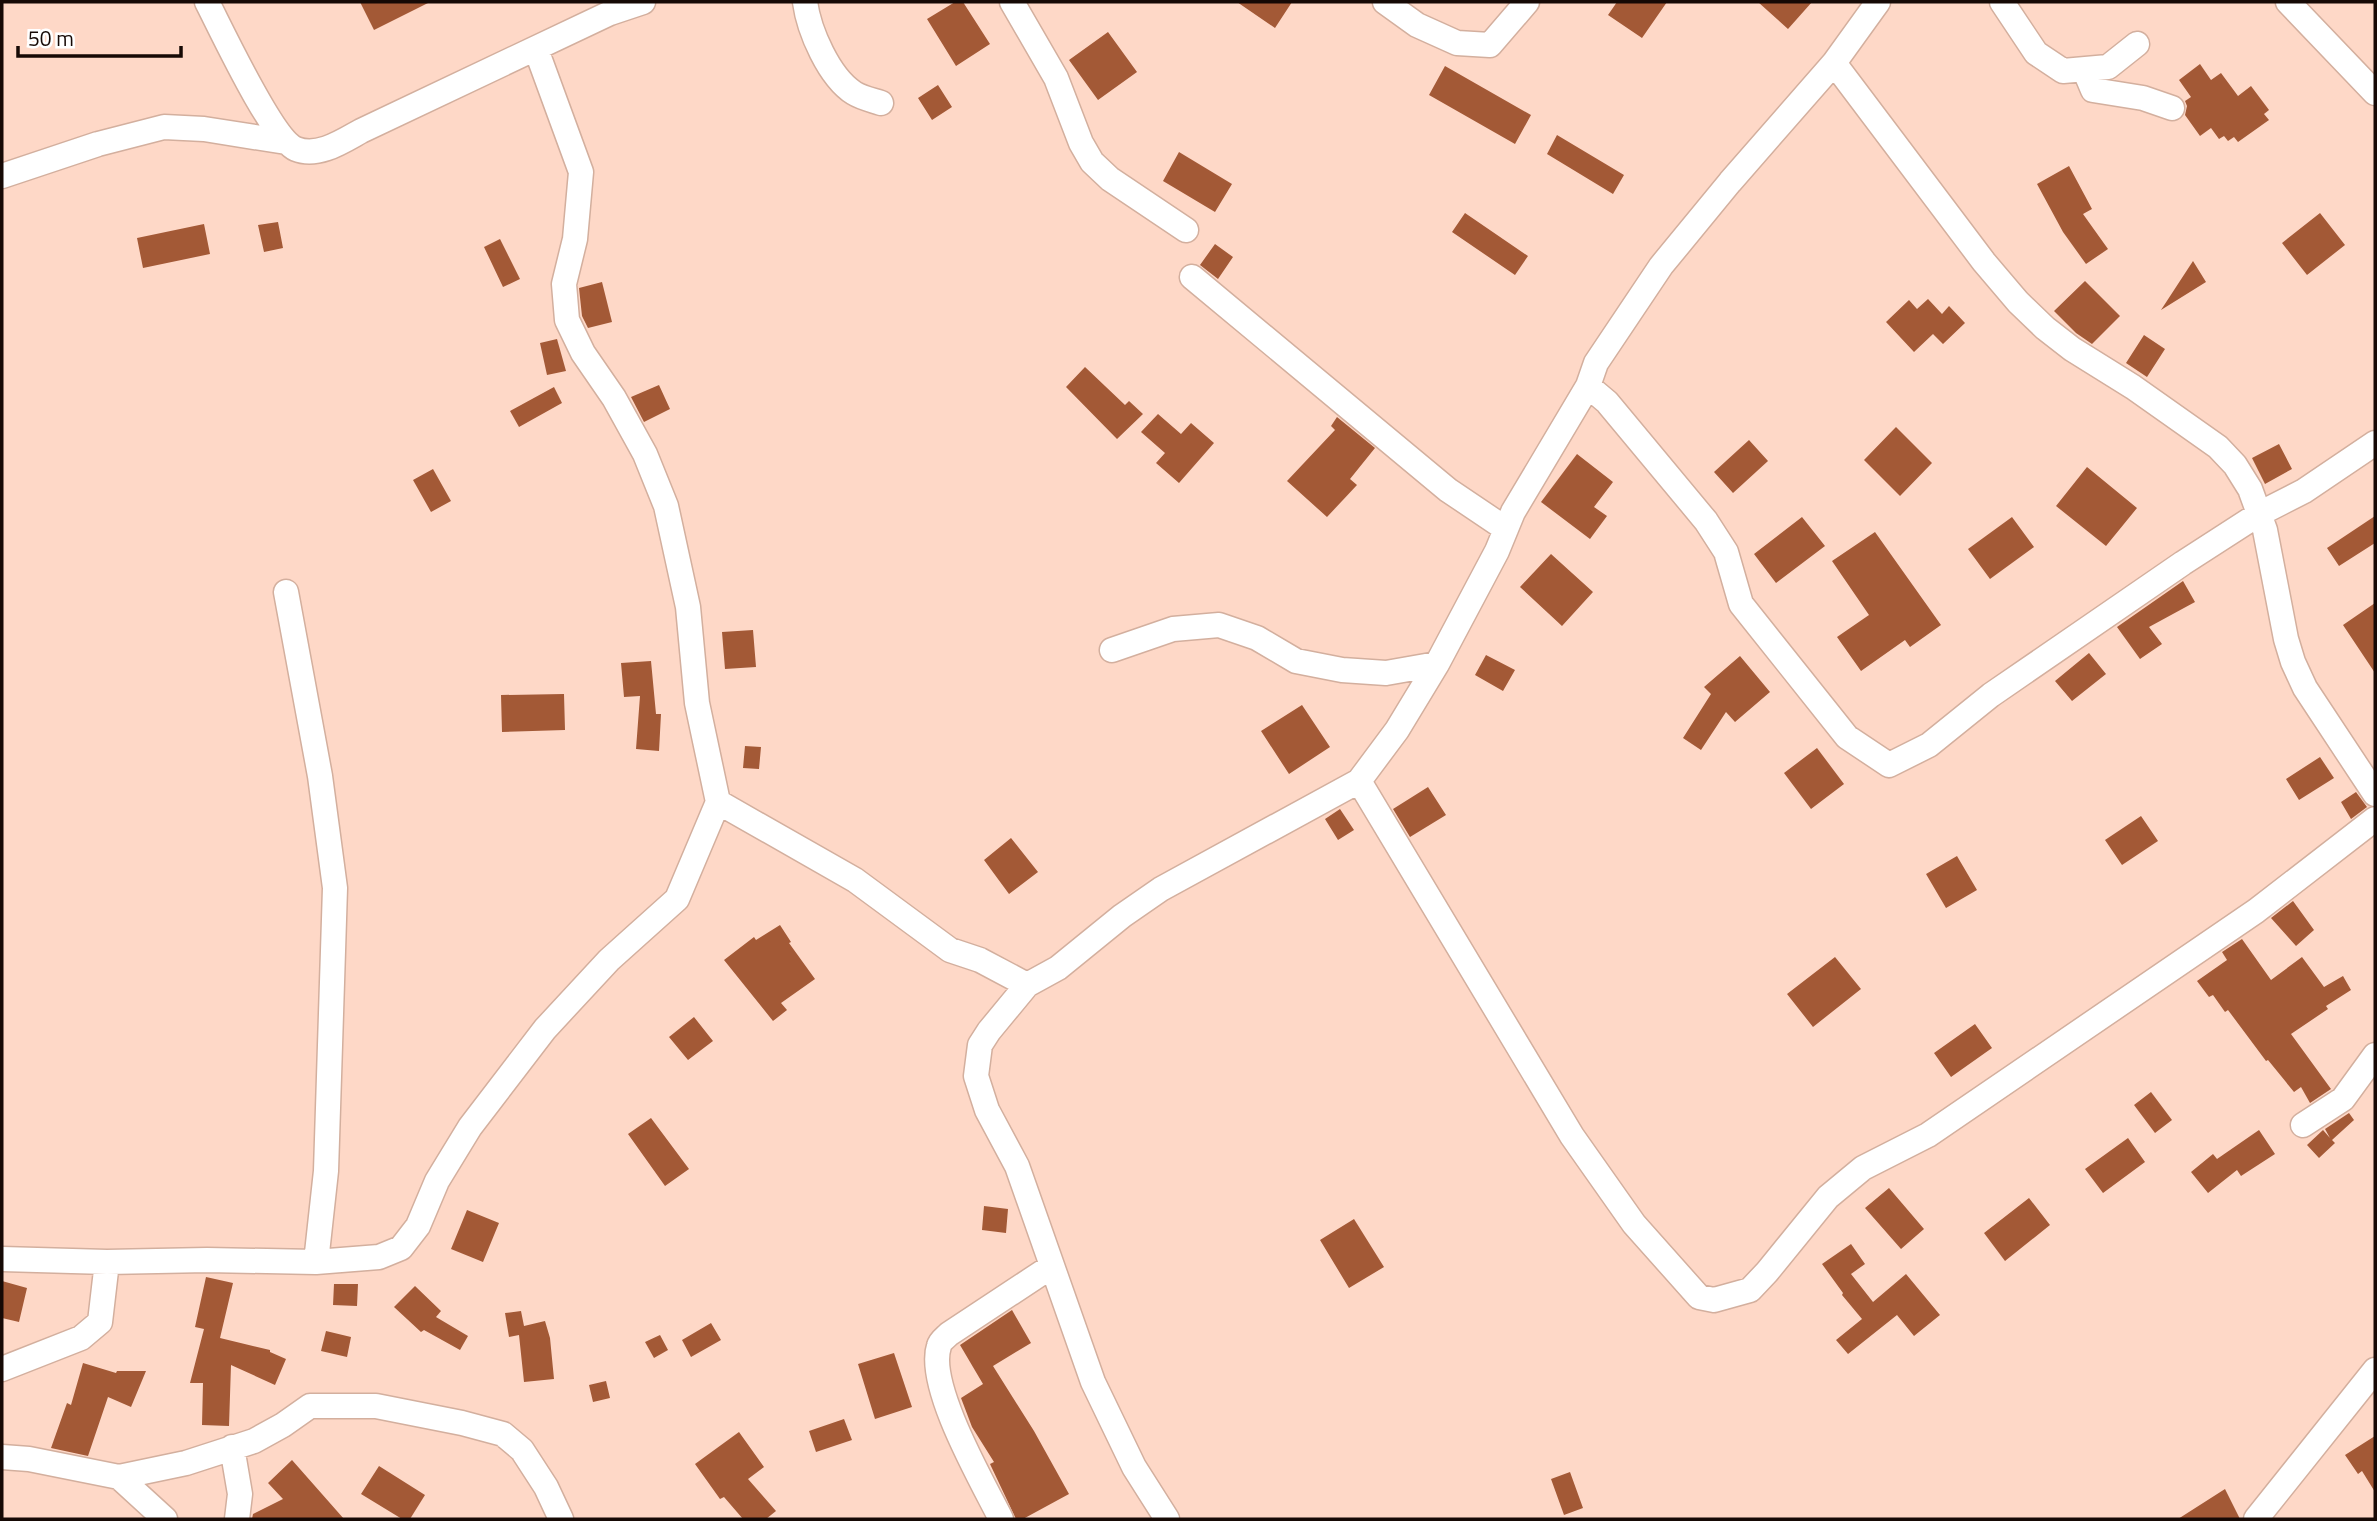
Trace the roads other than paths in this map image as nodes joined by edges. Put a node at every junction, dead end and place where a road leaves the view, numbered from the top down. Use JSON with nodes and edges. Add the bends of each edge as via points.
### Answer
{"nodes":[{"id":1,"x":207,"y":2,"type":"edge"},
{"id":2,"x":643,"y":2,"type":"edge"},
{"id":3,"x":805,"y":2,"type":"edge"},
{"id":4,"x":1012,"y":2,"type":"edge"},
{"id":5,"x":1385,"y":2,"type":"edge"},
{"id":6,"x":1527,"y":2,"type":"edge"},
{"id":7,"x":1878,"y":2,"type":"edge"},
{"id":8,"x":2002,"y":2,"type":"edge"},
{"id":9,"x":2288,"y":2,"type":"edge"},
{"id":10,"x":607,"y":7,"type":"edge"},
{"id":11,"x":2137,"y":44,"type":"dead end"},
{"id":12,"x":536,"y":49,"type":"junction"},
{"id":13,"x":1834,"y":63,"type":"junction"},
{"id":14,"x":2085,"y":71,"type":"junction"},
{"id":15,"x":2375,"y":93,"type":"edge"},
{"id":16,"x":881,"y":103,"type":"dead end"},
{"id":17,"x":2172,"y":108,"type":"dead end"},
{"id":18,"x":286,"y":142,"type":"junction"},
{"id":19,"x":2,"y":176,"type":"edge"},
{"id":20,"x":1186,"y":230,"type":"dead end"},
{"id":21,"x":1192,"y":277,"type":"dead end"},
{"id":22,"x":1588,"y":386,"type":"junction"},
{"id":23,"x":2375,"y":443,"type":"edge"},
{"id":24,"x":2259,"y":514,"type":"junction"},
{"id":25,"x":1506,"y":529,"type":"junction"},
{"id":26,"x":286,"y":592,"type":"dead end"},
{"id":27,"x":1112,"y":650,"type":"dead end"},
{"id":28,"x":1437,"y":664,"type":"junction"},
{"id":29,"x":1359,"y":781,"type":"junction"},
{"id":30,"x":2375,"y":794,"type":"edge"},
{"id":31,"x":718,"y":802,"type":"junction"},
{"id":32,"x":2375,"y":819,"type":"edge"},
{"id":33,"x":1027,"y":985,"type":"junction"},
{"id":34,"x":2375,"y":1055,"type":"edge"},
{"id":35,"x":2303,"y":1125,"type":"dead end"},
{"id":36,"x":2,"y":1259,"type":"edge"},
{"id":37,"x":107,"y":1262,"type":"junction"},
{"id":38,"x":316,"y":1262,"type":"junction"},
{"id":39,"x":1052,"y":1266,"type":"junction"},
{"id":40,"x":2,"y":1369,"type":"edge"},
{"id":41,"x":2375,"y":1370,"type":"edge"},
{"id":42,"x":232,"y":1447,"type":"junction"},
{"id":43,"x":2,"y":1457,"type":"edge"},
{"id":44,"x":119,"y":1477,"type":"junction"},
{"id":45,"x":165,"y":1519,"type":"edge"},
{"id":46,"x":237,"y":1519,"type":"edge"},
{"id":47,"x":561,"y":1519,"type":"edge"},
{"id":48,"x":1001,"y":1519,"type":"edge"},
{"id":49,"x":1167,"y":1519,"type":"edge"},
{"id":50,"x":2256,"y":1519,"type":"edge"}],
"edges":[{"from":1,"to":18,"type":"street"},
{"from":2,"to":10,"type":"street"},
{"from":3,"to":16,"type":"street","via":[[838,80],[856,95]]},
{"from":4,"to":20,"type":"street","via":[[1056,78],[1092,162]]},
{"from":5,"to":6,"type":"street","via":[[1417,25],[1457,43],[1490,44]]},
{"from":7,"to":13,"type":"street"},
{"from":8,"to":14,"type":"street","via":[[2036,53],[2063,71]]},
{"from":9,"to":15,"type":"street"},
{"from":10,"to":12,"type":"street"},
{"from":11,"to":14,"type":"street","via":[[2108,67]]},
{"from":12,"to":18,"type":"street","via":[[335,146],[308,151]]},
{"from":12,"to":31,"type":"street","via":[[581,172],[575,239],[564,284],[567,320],[645,454],[666,506],[688,607],[697,703]]},
{"from":13,"to":22,"type":"street","via":[[1661,266],[1596,363]]},
{"from":13,"to":24,"type":"street","via":[[2018,302],[2072,349],[2218,447],[2250,489]]},
{"from":14,"to":17,"type":"street","via":[[2093,90]]},
{"from":18,"to":19,"type":"street","via":[[164,127]]},
{"from":21,"to":25,"type":"street","via":[[1448,490]]},
{"from":22,"to":24,"type":"street","via":[[1608,402],[1706,522],[1726,552],[1741,604],[1786,661],[1847,737],[1889,765],[1929,745],[1991,695]]},
{"from":22,"to":25,"type":"street"},
{"from":23,"to":24,"type":"street","via":[[2304,491]]},
{"from":24,"to":30,"type":"street","via":[[2293,662],[2305,688]]},
{"from":25,"to":28,"type":"street"},
{"from":26,"to":38,"type":"street","via":[[335,888],[326,1171]]},
{"from":27,"to":28,"type":"street","via":[[1173,629],[1219,625],[1257,638],[1296,661],[1342,670],[1386,673]]},
{"from":28,"to":29,"type":"street"},
{"from":29,"to":32,"type":"street","via":[[1572,1136],[1634,1224],[1699,1297],[1714,1300],[1749,1290],[1828,1197],[1863,1168],[1928,1135],[2256,911]]},
{"from":29,"to":33,"type":"street","via":[[1161,889],[1058,968]]},
{"from":31,"to":33,"type":"street","via":[[855,880],[950,950]]},
{"from":31,"to":38,"type":"street","via":[[677,899],[609,960],[545,1030],[470,1127],[437,1181],[418,1226],[401,1248],[379,1257]]},
{"from":33,"to":39,"type":"street","via":[[981,1045],[976,1076],[987,1110],[1017,1166]]},
{"from":34,"to":35,"type":"street","via":[[2343,1099]]},
{"from":36,"to":37,"type":"street"},
{"from":37,"to":38,"type":"street"},
{"from":37,"to":40,"type":"street","via":[[100,1322],[81,1338]]},
{"from":39,"to":48,"type":"street","via":[[939,1344],[936,1366],[950,1414]]},
{"from":39,"to":49,"type":"street","via":[[1093,1382],[1134,1467]]},
{"from":41,"to":50,"type":"street"},
{"from":42,"to":44,"type":"street","via":[[186,1463]]},
{"from":42,"to":46,"type":"street","via":[[240,1494]]},
{"from":42,"to":47,"type":"street","via":[[283,1426],[310,1406],[376,1406],[462,1423],[503,1434],[522,1450]]},
{"from":43,"to":44,"type":"street"},
{"from":44,"to":45,"type":"street"}]}
